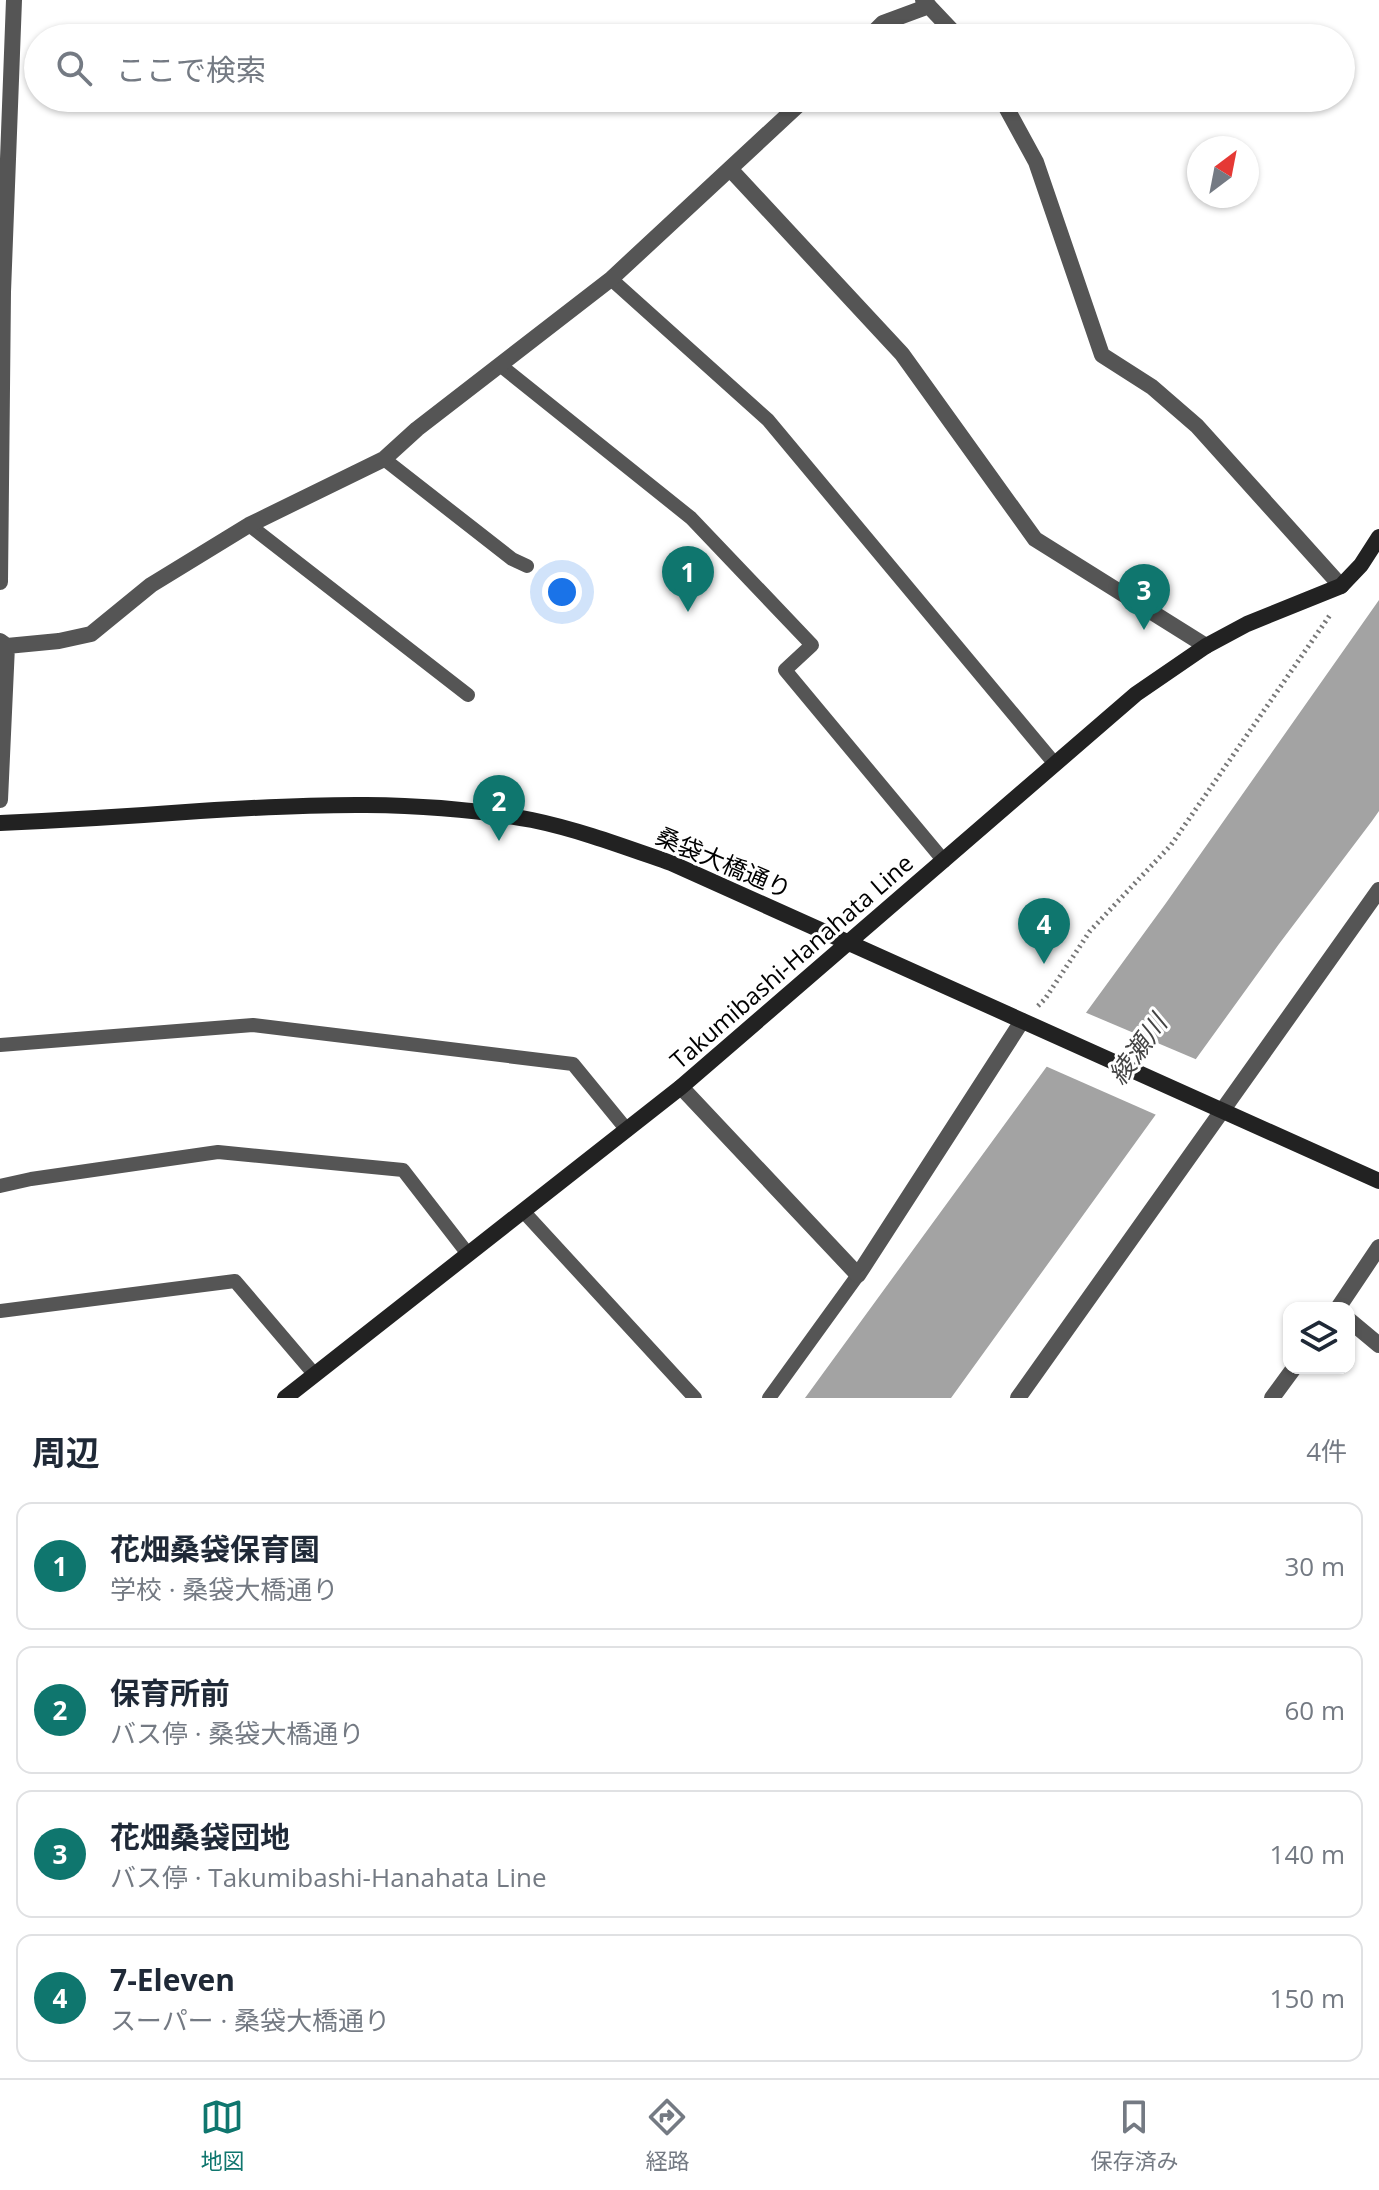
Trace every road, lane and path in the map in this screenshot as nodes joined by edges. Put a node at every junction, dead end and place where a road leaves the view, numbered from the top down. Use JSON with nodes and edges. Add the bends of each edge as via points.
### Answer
{"nodes":[{"id":1,"x":14,"y":0,"type":"edge"},
{"id":2,"x":926,"y":3,"type":"edge"},
{"id":3,"x":882,"y":24,"type":"edge"},
{"id":4,"x":946,"y":24,"type":"edge"},
{"id":5,"x":791,"y":112,"type":"edge"},
{"id":6,"x":1009,"y":112,"type":"edge"},
{"id":7,"x":731,"y":170,"type":"junction"},
{"id":8,"x":611,"y":279,"type":"junction"},
{"id":9,"x":500,"y":365,"type":"junction"},
{"id":10,"x":384,"y":459,"type":"junction"},
{"id":11,"x":249,"y":525,"type":"junction"},
{"id":12,"x":1379,"y":537,"type":"edge"},
{"id":13,"x":527,"y":566,"type":"dead end"},
{"id":14,"x":0,"y":582,"type":"edge"},
{"id":15,"x":1341,"y":586,"type":"junction"},
{"id":16,"x":3,"y":644,"type":"edge"},
{"id":17,"x":1206,"y":646,"type":"junction"},
{"id":18,"x":468,"y":695,"type":"dead end"},
{"id":19,"x":1055,"y":764,"type":"junction"},
{"id":20,"x":0,"y":800,"type":"edge"},
{"id":21,"x":0,"y":823,"type":"edge"},
{"id":22,"x":944,"y":861,"type":"junction"},
{"id":23,"x":1379,"y":890,"type":"edge"},
{"id":24,"x":850,"y":943,"type":"junction"},
{"id":25,"x":1022,"y":1021,"type":"junction"},
{"id":26,"x":0,"y":1045,"type":"edge"},
{"id":27,"x":681,"y":1087,"type":"junction"},
{"id":28,"x":1222,"y":1111,"type":"junction"},
{"id":29,"x":627,"y":1130,"type":"junction"},
{"id":30,"x":1379,"y":1181,"type":"edge"},
{"id":31,"x":0,"y":1186,"type":"edge"},
{"id":32,"x":523,"y":1211,"type":"junction"},
{"id":33,"x":1379,"y":1247,"type":"edge"},
{"id":34,"x":468,"y":1254,"type":"junction"},
{"id":35,"x":858,"y":1275,"type":"junction"},
{"id":36,"x":1342,"y":1302,"type":"edge"},
{"id":37,"x":0,"y":1311,"type":"edge"},
{"id":38,"x":1355,"y":1325,"type":"edge"},
{"id":39,"x":1379,"y":1345,"type":"edge"},
{"id":40,"x":1290,"y":1374,"type":"edge"},
{"id":41,"x":315,"y":1375,"type":"junction"},
{"id":42,"x":285,"y":1398,"type":"edge"},
{"id":43,"x":695,"y":1398,"type":"edge"},
{"id":44,"x":769,"y":1398,"type":"edge"},
{"id":45,"x":1018,"y":1398,"type":"edge"},
{"id":46,"x":1272,"y":1398,"type":"edge"}],
"edges":[{"from":1,"to":14,"type":"street"},
{"from":2,"to":3,"type":"street"},
{"from":2,"to":4,"type":"street"},
{"from":5,"to":7,"type":"street"},
{"from":6,"to":15,"type":"street","via":[[1036,162],[1102,355],[1152,387],[1197,426]]},
{"from":7,"to":8,"type":"street"},
{"from":7,"to":17,"type":"street","via":[[902,354],[1035,539]]},
{"from":8,"to":9,"type":"street"},
{"from":8,"to":19,"type":"lane","via":[[768,420]]},
{"from":9,"to":10,"type":"street"},
{"from":9,"to":22,"type":"lane","via":[[691,518],[812,645],[785,670]]},
{"from":10,"to":11,"type":"street"},
{"from":10,"to":13,"type":"lane"},
{"from":11,"to":16,"type":"street","via":[[151,585],[91,634]]},
{"from":11,"to":18,"type":"lane"},
{"from":12,"to":15,"type":"street"},
{"from":15,"to":17,"type":"street","name":"Takumibashi-Hanahata Line"},
{"from":15,"to":25,"type":"path","via":[[1323,626],[1171,845],[1090,931],[1045,999]]},
{"from":16,"to":20,"type":"street"},
{"from":17,"to":19,"type":"street","name":"Takumibashi-Hanahata Line","via":[[1136,694]]},
{"from":19,"to":22,"type":"street","name":"Takumibashi-Hanahata Line"},
{"from":21,"to":24,"type":"street","name":"桑袋大橋通り","via":[[310,804],[475,811],[584,833],[671,863]]},
{"from":22,"to":24,"type":"street","name":"Takumibashi-Hanahata Line"},
{"from":23,"to":28,"type":"street"},
{"from":24,"to":25,"type":"street","name":"桑袋大橋通り"},
{"from":24,"to":27,"type":"street","name":"Takumibashi-Hanahata Line"},
{"from":25,"to":28,"type":"street","name":"桑袋大橋通り"},
{"from":25,"to":35,"type":"street"},
{"from":26,"to":29,"type":"lane","via":[[253,1025],[573,1064]]},
{"from":27,"to":29,"type":"street","name":"Takumibashi-Hanahata Line"},
{"from":27,"to":35,"type":"street"},
{"from":28,"to":30,"type":"street","name":"桑袋大橋通り"},
{"from":28,"to":45,"type":"street"},
{"from":29,"to":32,"type":"street","name":"Takumibashi-Hanahata Line"},
{"from":31,"to":34,"type":"lane","via":[[218,1152],[403,1170]]},
{"from":32,"to":34,"type":"street","name":"Takumibashi-Hanahata Line"},
{"from":32,"to":43,"type":"lane"},
{"from":33,"to":36,"type":"street"},
{"from":34,"to":41,"type":"street","name":"Takumibashi-Hanahata Line"},
{"from":35,"to":44,"type":"lane"},
{"from":37,"to":41,"type":"lane","via":[[235,1281]]},
{"from":38,"to":39,"type":"street"},
{"from":40,"to":46,"type":"street"},
{"from":41,"to":42,"type":"street","name":"Takumibashi-Hanahata Line"}]}
